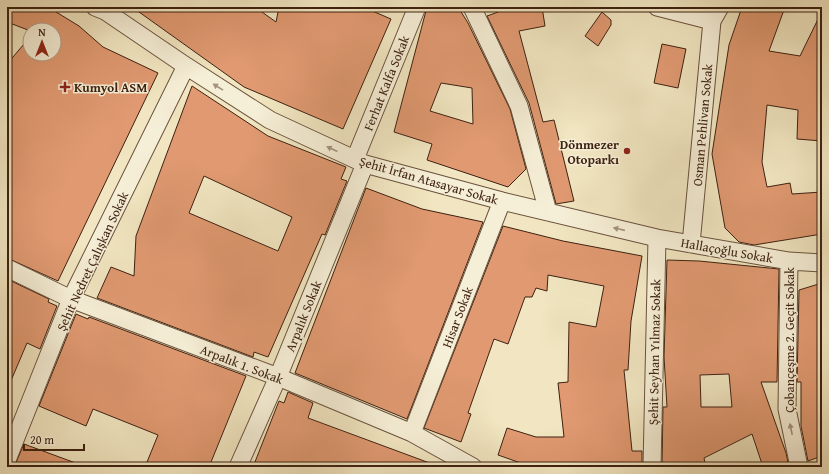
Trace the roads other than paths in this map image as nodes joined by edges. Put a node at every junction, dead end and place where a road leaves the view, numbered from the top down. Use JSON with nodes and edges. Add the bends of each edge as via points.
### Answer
{"nodes":[{"id":1,"x":417,"y":7,"type":"edge"},
{"id":2,"x":472,"y":7,"type":"edge"},
{"id":3,"x":657,"y":7,"type":"edge"},
{"id":4,"x":102,"y":8,"type":"edge"},
{"id":5,"x":716,"y":14,"type":"edge"},
{"id":6,"x":186,"y":66,"type":"junction"},
{"id":7,"x":360,"y":162,"type":"junction"},
{"id":8,"x":502,"y":201,"type":"junction"},
{"id":9,"x":548,"y":212,"type":"junction"},
{"id":10,"x":657,"y":238,"type":"junction"},
{"id":11,"x":691,"y":244,"type":"junction"},
{"id":12,"x":789,"y":261,"type":"junction"},
{"id":13,"x":822,"y":263,"type":"edge"},
{"id":14,"x":7,"y":268,"type":"edge"},
{"id":15,"x":71,"y":299,"type":"junction"},
{"id":16,"x":278,"y":377,"type":"junction"},
{"id":17,"x":412,"y":433,"type":"junction"},
{"id":18,"x":7,"y":460,"type":"edge"},
{"id":19,"x":238,"y":467,"type":"edge"},
{"id":20,"x":473,"y":467,"type":"edge"},
{"id":21,"x":652,"y":467,"type":"edge"},
{"id":22,"x":799,"y":467,"type":"edge"}],
"edges":[{"from":1,"to":7,"type":"street","name":"Ferhat Kalfa Sokak"},
{"from":2,"to":9,"type":"street","via":[[520,106]]},
{"from":3,"to":5,"type":"street"},
{"from":4,"to":6,"type":"street","name":"Şehit İrfan Atasayar Sokak"},
{"from":5,"to":11,"type":"street","name":"Osman Pehlivan Sokak"},
{"from":7,"to":6,"type":"street","name":"Şehit İrfan Atasayar Sokak","one_way":true,"via":[[270,120]]},
{"from":6,"to":15,"type":"street","name":"Şehit Nedret Çalışkan Sokak"},
{"from":7,"to":8,"type":"street","name":"Şehit İrfan Atasayar Sokak"},
{"from":7,"to":16,"type":"street","name":"Arpalık Sokak"},
{"from":8,"to":9,"type":"street","name":"Şehit İrfan Atasayar Sokak"},
{"from":8,"to":17,"type":"street","name":"Hisar Sokak"},
{"from":10,"to":9,"type":"street","name":"Şehit İrfan Atasayar Sokak","one_way":true},
{"from":10,"to":11,"type":"street","name":"Hallaçoğlu Sokak"},
{"from":10,"to":21,"type":"street","name":"Şehit Seyhan Yılmaz Sokak"},
{"from":11,"to":12,"type":"street","name":"Hallaçoğlu Sokak"},
{"from":12,"to":13,"type":"street","name":"Hallaçoğlu Sokak"},
{"from":22,"to":12,"type":"street","name":"Çobançeşme 2. Geçit Sokak","one_way":true,"via":[[787,409]]},
{"from":14,"to":15,"type":"street","name":"Arpalık 1. Sokak"},
{"from":15,"to":16,"type":"street","name":"Arpalık 1. Sokak"},
{"from":15,"to":18,"type":"street","name":"Şehit Nedret Çalışkan Sokak"},
{"from":16,"to":17,"type":"street","name":"Arpalık 1. Sokak"},
{"from":16,"to":19,"type":"street","name":"Arpalık Sokak"},
{"from":17,"to":20,"type":"street","name":"Arpalık 1. Sokak"}]}
